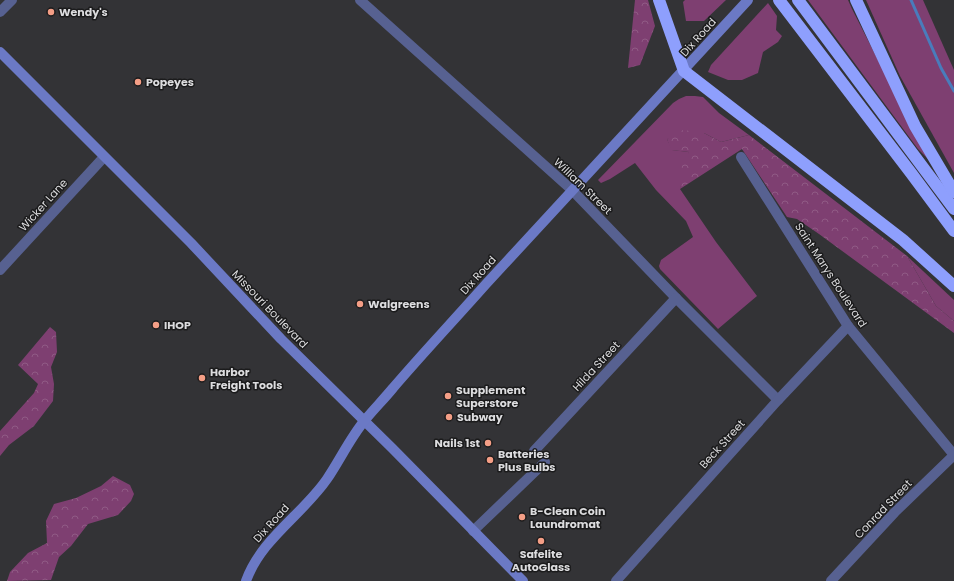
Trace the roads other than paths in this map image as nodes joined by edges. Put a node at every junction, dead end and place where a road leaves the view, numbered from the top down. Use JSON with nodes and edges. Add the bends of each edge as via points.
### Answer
{"nodes":[{"id":1,"x":12,"y":0,"type":"edge"},
{"id":2,"x":360,"y":0,"type":"edge"},
{"id":3,"x":659,"y":0,"type":"edge"},
{"id":4,"x":779,"y":0,"type":"edge"},
{"id":5,"x":798,"y":0,"type":"edge"},
{"id":6,"x":856,"y":0,"type":"edge"},
{"id":7,"x":746,"y":3,"type":"edge"},
{"id":8,"x":0,"y":12,"type":"edge"},
{"id":9,"x":0,"y":52,"type":"edge"},
{"id":10,"x":684,"y":71,"type":"junction"},
{"id":11,"x":104,"y":156,"type":"junction"},
{"id":12,"x":741,"y":157,"type":"dead end"},
{"id":13,"x":572,"y":190,"type":"junction"},
{"id":14,"x":954,"y":192,"type":"edge"},
{"id":15,"x":954,"y":209,"type":"edge"},
{"id":16,"x":954,"y":231,"type":"edge"},
{"id":17,"x":0,"y":270,"type":"edge"},
{"id":18,"x":954,"y":286,"type":"edge"},
{"id":19,"x":676,"y":298,"type":"junction"},
{"id":20,"x":848,"y":326,"type":"junction"},
{"id":21,"x":778,"y":400,"type":"junction"},
{"id":22,"x":364,"y":421,"type":"junction"},
{"id":23,"x":534,"y":451,"type":"dead end"},
{"id":24,"x":954,"y":455,"type":"edge"},
{"id":25,"x":545,"y":462,"type":"dead end"},
{"id":26,"x":474,"y":531,"type":"junction"},
{"id":27,"x":246,"y":581,"type":"edge"},
{"id":28,"x":523,"y":581,"type":"edge"},
{"id":29,"x":616,"y":581,"type":"edge"},
{"id":30,"x":831,"y":581,"type":"edge"}],
"edges":[{"from":1,"to":8,"type":"street"},
{"from":2,"to":13,"type":"street","name":"William Street"},
{"from":3,"to":10,"type":"highway"},
{"from":4,"to":16,"type":"highway"},
{"from":5,"to":15,"type":"highway"},
{"from":6,"to":14,"type":"highway","via":[[915,126]]},
{"from":7,"to":10,"type":"main road","name":"Dix Road"},
{"from":9,"to":11,"type":"main road","name":"Missouri Boulevard"},
{"from":10,"to":13,"type":"main road","name":"Dix Road"},
{"from":10,"to":18,"type":"highway","via":[[903,240]]},
{"from":11,"to":17,"type":"street","name":"Wicker Lane"},
{"from":11,"to":22,"type":"main road","name":"Missouri Boulevard"},
{"from":12,"to":20,"type":"street","name":"Saint Marys Boulevard"},
{"from":13,"to":19,"type":"street","name":"William Street"},
{"from":13,"to":22,"type":"main road","name":"Dix Road"},
{"from":19,"to":21,"type":"street","name":"William Street"},
{"from":19,"to":23,"type":"street","name":"Hilda Street"},
{"from":20,"to":21,"type":"street","name":"Beck Street"},
{"from":20,"to":24,"type":"street","name":"Saint Marys Boulevard"},
{"from":21,"to":29,"type":"street","name":"Beck Street"},
{"from":22,"to":26,"type":"main road","name":"Missouri Boulevard"},
{"from":22,"to":27,"type":"main road","name":"Dix Road","via":[[327,479],[254,562]]},
{"from":24,"to":30,"type":"street","name":"Conrad Street","via":[[895,512]]},
{"from":25,"to":26,"type":"street"},
{"from":26,"to":28,"type":"main road","name":"Missouri Boulevard"}]}
